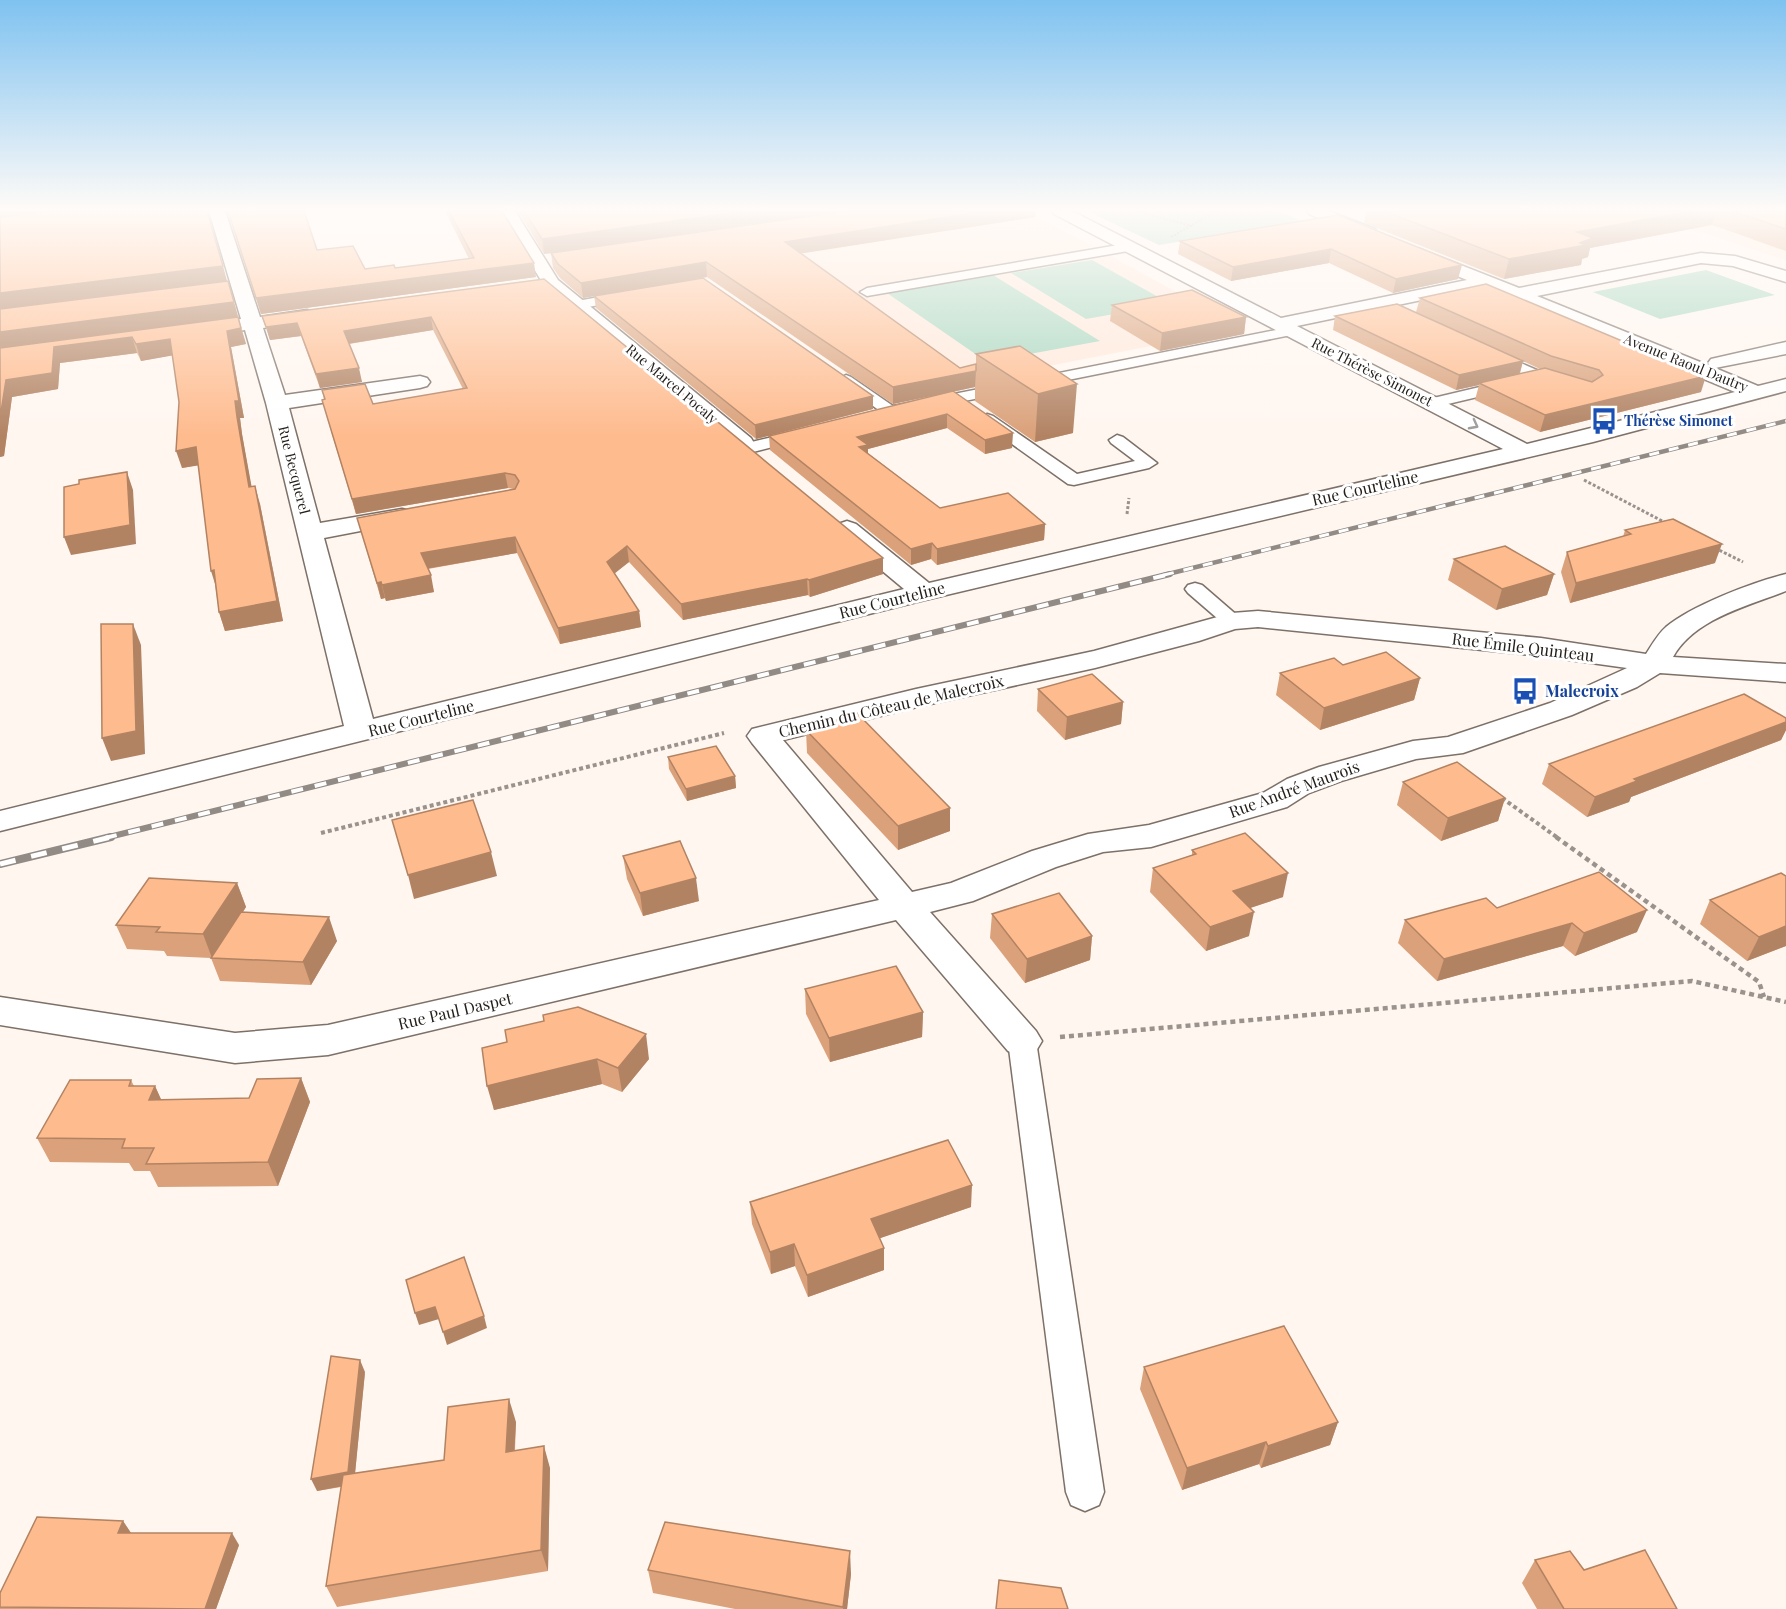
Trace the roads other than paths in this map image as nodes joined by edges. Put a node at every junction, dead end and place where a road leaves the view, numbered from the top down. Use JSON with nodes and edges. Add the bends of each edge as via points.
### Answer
{"nodes":[{"id":1,"x":555,"y":286,"type":"edge"},
{"id":2,"x":901,"y":286,"type":"edge"},
{"id":3,"x":1205,"y":286,"type":"edge"},
{"id":4,"x":1465,"y":286,"type":"edge"},
{"id":5,"x":1497,"y":286,"type":"edge"},
{"id":6,"x":1558,"y":286,"type":"edge"},
{"id":7,"x":242,"y":287,"type":"joint"},
{"id":8,"x":219,"y":290,"type":"edge"},
{"id":9,"x":867,"y":292,"type":"dead end"},
{"id":10,"x":647,"y":293,"type":"edge"},
{"id":11,"x":1518,"y":294,"type":"junction"},
{"id":12,"x":1380,"y":303,"type":"junction"},
{"id":13,"x":577,"y":305,"type":"junction"},
{"id":14,"x":320,"y":314,"type":"edge"},
{"id":15,"x":1408,"y":315,"type":"edge"},
{"id":16,"x":251,"y":324,"type":"junction"},
{"id":17,"x":1284,"y":327,"type":"junction"},
{"id":18,"x":171,"y":334,"type":"edge"},
{"id":19,"x":1478,"y":348,"type":"edge"},
{"id":20,"x":1786,"y":348,"type":"edge"},
{"id":21,"x":1718,"y":363,"type":"dead end"},
{"id":22,"x":832,"y":371,"type":"edge"},
{"id":23,"x":420,"y":382,"type":"dead end"},
{"id":24,"x":1786,"y":385,"type":"edge"},
{"id":25,"x":1757,"y":393,"type":"junction"},
{"id":26,"x":958,"y":399,"type":"junction"},
{"id":27,"x":277,"y":403,"type":"junction"},
{"id":28,"x":1431,"y":403,"type":"junction"},
{"id":29,"x":890,"y":411,"type":"junction"},
{"id":30,"x":874,"y":417,"type":"edge"},
{"id":31,"x":813,"y":433,"type":"edge"},
{"id":32,"x":1117,"y":440,"type":"dead end"},
{"id":33,"x":749,"y":448,"type":"junction"},
{"id":34,"x":1524,"y":451,"type":"junction"},
{"id":35,"x":767,"y":463,"type":"edge"},
{"id":36,"x":426,"y":512,"type":"edge"},
{"id":37,"x":832,"y":516,"type":"edge"},
{"id":38,"x":309,"y":533,"type":"junction"},
{"id":39,"x":1785,"y":582,"type":"edge"},
{"id":40,"x":1195,"y":589,"type":"dead end"},
{"id":41,"x":924,"y":592,"type":"junction"},
{"id":42,"x":1232,"y":621,"type":"junction"},
{"id":43,"x":1655,"y":664,"type":"junction"},
{"id":44,"x":1786,"y":673,"type":"edge"},
{"id":45,"x":361,"y":733,"type":"junction"},
{"id":46,"x":0,"y":820,"type":"edge"},
{"id":47,"x":905,"y":907,"type":"junction"},
{"id":48,"x":0,"y":1011,"type":"edge"},
{"id":49,"x":1022,"y":1041,"type":"joint"},
{"id":50,"x":1085,"y":1492,"type":"dead end"}],
"edges":[{"from":1,"to":13,"type":"street","name":"Rue Marcel Pocaly"},
{"from":2,"to":9,"type":"lane"},
{"from":3,"to":17,"type":"street","name":"Rue Thérèse Simonet"},
{"from":4,"to":12,"type":"street"},
{"from":5,"to":11,"type":"street","name":"Avenue Raoul Dautry"},
{"from":6,"to":11,"type":"street"},
{"from":7,"to":8,"type":"street"},
{"from":7,"to":16,"type":"street","name":"Rue Becquerel"},
{"from":10,"to":13,"type":"lane"},
{"from":11,"to":25,"type":"street","name":"Avenue Raoul Dautry"},
{"from":12,"to":15,"type":"lane"},
{"from":12,"to":17,"type":"street"},
{"from":13,"to":33,"type":"street","name":"Rue Marcel Pocaly"},
{"from":14,"to":16,"type":"street"},
{"from":16,"to":18,"type":"street"},
{"from":16,"to":27,"type":"street","name":"Rue Becquerel"},
{"from":17,"to":26,"type":"lane"},
{"from":17,"to":28,"type":"street","name":"Rue Thérèse Simonet"},
{"from":19,"to":28,"type":"lane","via":[[1546,379]]},
{"from":20,"to":21,"type":"street"},
{"from":22,"to":29,"type":"lane"},
{"from":23,"to":27,"type":"street"},
{"from":24,"to":25,"type":"street","name":"Rue Courteline"},
{"from":25,"to":34,"type":"street","name":"Rue Courteline"},
{"from":26,"to":29,"type":"lane"},
{"from":26,"to":32,"type":"lane","via":[[1074,480],[1149,463]]},
{"from":27,"to":38,"type":"street","name":"Rue Becquerel"},
{"from":28,"to":34,"type":"street","name":"Rue Thérèse Simonet","one_way":true},
{"from":29,"to":30,"type":"lane"},
{"from":31,"to":33,"type":"lane"},
{"from":33,"to":35,"type":"street","name":"Rue Marcel Pocaly"},
{"from":34,"to":41,"type":"street","name":"Rue Courteline"},
{"from":36,"to":38,"type":"street"},
{"from":37,"to":41,"type":"street"},
{"from":38,"to":45,"type":"street","name":"Rue Becquerel"},
{"from":39,"to":43,"type":"street","via":[[1691,623],[1676,633]]},
{"from":40,"to":42,"type":"lane"},
{"from":41,"to":45,"type":"street","name":"Rue Courteline"},
{"from":42,"to":43,"type":"street","name":"Rue Émile Quinteau","via":[[1317,624],[1541,647]]},
{"from":42,"to":47,"type":"street","name":"Chemin du Côteau de Malecroix","via":[[1095,659],[763,736]]},
{"from":43,"to":44,"type":"street"},
{"from":43,"to":47,"type":"street","name":"Rue André Maurois","via":[[1627,681],[1561,709],[1452,746],[1413,750],[1330,774],[1275,800],[1151,836],[1100,842],[1044,859],[960,893]]},
{"from":45,"to":46,"type":"street","name":"Rue Courteline"},
{"from":47,"to":48,"type":"street","name":"Rue Paul Daspet","via":[[328,1040],[235,1048]]},
{"from":47,"to":49,"type":"street","name":"Chemin du Côteau de Malecroix"},
{"from":49,"to":50,"type":"lane"}]}
